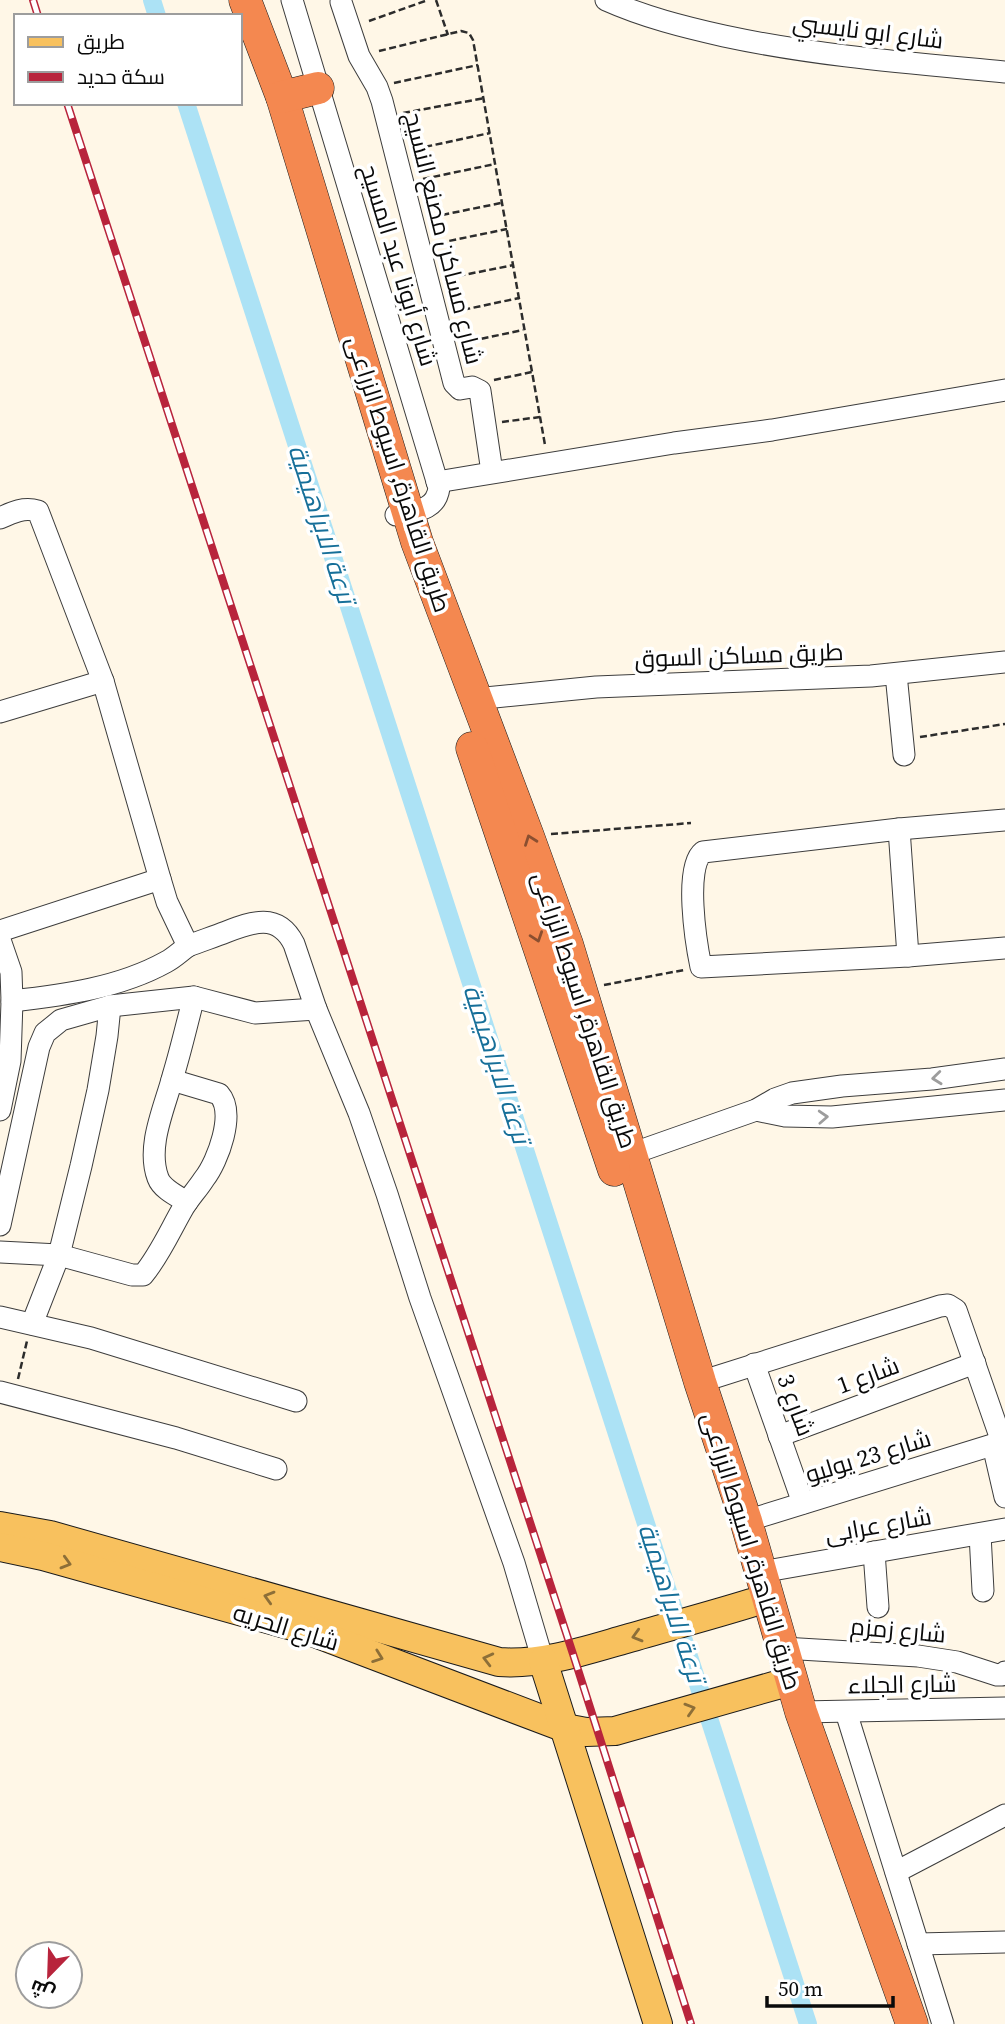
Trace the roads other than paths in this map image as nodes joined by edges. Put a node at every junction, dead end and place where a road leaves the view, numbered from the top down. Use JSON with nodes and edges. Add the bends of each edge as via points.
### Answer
{"nodes":[{"id":1,"x":245,"y":0,"type":"edge"},
{"id":2,"x":292,"y":0,"type":"edge"},
{"id":3,"x":606,"y":0,"type":"edge"},
{"id":4,"x":341,"y":2,"type":"dead end"},
{"id":5,"x":242,"y":39,"type":"edge"},
{"id":6,"x":1005,"y":72,"type":"edge"},
{"id":7,"x":318,"y":88,"type":"junction"},
{"id":8,"x":282,"y":97,"type":"junction"},
{"id":9,"x":363,"y":388,"type":"junction"},
{"id":10,"x":1005,"y":390,"type":"edge"},
{"id":11,"x":492,"y":472,"type":"junction"},
{"id":12,"x":437,"y":481,"type":"junction"},
{"id":13,"x":401,"y":514,"type":"junction"},
{"id":14,"x":0,"y":518,"type":"edge"},
{"id":15,"x":1004,"y":669,"type":"edge"},
{"id":16,"x":896,"y":674,"type":"junction"},
{"id":17,"x":103,"y":681,"type":"junction"},
{"id":18,"x":475,"y":699,"type":"junction"},
{"id":19,"x":0,"y":712,"type":"edge"},
{"id":20,"x":903,"y":747,"type":"road end"},
{"id":21,"x":1005,"y":820,"type":"edge"},
{"id":22,"x":900,"y":829,"type":"junction"},
{"id":23,"x":160,"y":879,"type":"junction"},
{"id":24,"x":0,"y":931,"type":"edge"},
{"id":25,"x":0,"y":940,"type":"edge"},
{"id":26,"x":188,"y":946,"type":"junction"},
{"id":27,"x":1005,"y":948,"type":"edge"},
{"id":28,"x":908,"y":956,"type":"junction"},
{"id":29,"x":5,"y":971,"type":"edge"},
{"id":30,"x":194,"y":997,"type":"junction"},
{"id":31,"x":12,"y":1001,"type":"junction"},
{"id":32,"x":110,"y":1006,"type":"junction"},
{"id":33,"x":316,"y":1009,"type":"junction"},
{"id":34,"x":5,"y":1060,"type":"edge"},
{"id":35,"x":998,"y":1071,"type":"edge"},
{"id":36,"x":173,"y":1080,"type":"junction"},
{"id":37,"x":1000,"y":1100,"type":"edge"},
{"id":38,"x":0,"y":1110,"type":"edge"},
{"id":39,"x":755,"y":1110,"type":"junction"},
{"id":40,"x":631,"y":1154,"type":"junction"},
{"id":41,"x":187,"y":1202,"type":"junction"},
{"id":42,"x":0,"y":1225,"type":"edge"},
{"id":43,"x":0,"y":1252,"type":"edge"},
{"id":44,"x":58,"y":1255,"type":"junction"},
{"id":45,"x":0,"y":1317,"type":"edge"},
{"id":46,"x":32,"y":1324,"type":"junction"},
{"id":47,"x":975,"y":1363,"type":"junction"},
{"id":48,"x":754,"y":1364,"type":"junction"},
{"id":49,"x":700,"y":1382,"type":"junction"},
{"id":50,"x":7,"y":1394,"type":"edge"},
{"id":51,"x":296,"y":1401,"type":"dead end"},
{"id":52,"x":779,"y":1436,"type":"junction"},
{"id":53,"x":1000,"y":1443,"type":"edge"},
{"id":54,"x":276,"y":1469,"type":"dead end"},
{"id":55,"x":1005,"y":1497,"type":"edge"},
{"id":56,"x":803,"y":1503,"type":"junction"},
{"id":57,"x":746,"y":1521,"type":"junction"},
{"id":58,"x":0,"y":1526,"type":"edge"},
{"id":59,"x":1005,"y":1529,"type":"edge"},
{"id":60,"x":980,"y":1534,"type":"junction"},
{"id":61,"x":0,"y":1547,"type":"edge"},
{"id":62,"x":874,"y":1552,"type":"junction"},
{"id":63,"x":761,"y":1572,"type":"junction"},
{"id":64,"x":984,"y":1591,"type":"dead end"},
{"id":65,"x":751,"y":1603,"type":"junction"},
{"id":66,"x":878,"y":1607,"type":"dead end"},
{"id":67,"x":783,"y":1648,"type":"junction"},
{"id":68,"x":543,"y":1661,"type":"junction"},
{"id":69,"x":1005,"y":1672,"type":"edge"},
{"id":70,"x":762,"y":1688,"type":"junction"},
{"id":71,"x":1005,"y":1708,"type":"edge"},
{"id":72,"x":801,"y":1712,"type":"junction"},
{"id":73,"x":846,"y":1712,"type":"junction"},
{"id":74,"x":565,"y":1728,"type":"junction"},
{"id":75,"x":1005,"y":1815,"type":"edge"},
{"id":76,"x":895,"y":1872,"type":"junction"},
{"id":77,"x":1005,"y":1942,"type":"edge"},
{"id":78,"x":918,"y":1944,"type":"junction"},
{"id":79,"x":658,"y":2024,"type":"edge"},
{"id":80,"x":892,"y":2024,"type":"edge"},
{"id":81,"x":912,"y":2024,"type":"edge"},
{"id":82,"x":943,"y":2024,"type":"edge"}],
"edges":[{"from":1,"to":8,"type":"highway","name":"طريق القاهرة, اسيوط الزراعى"},
{"from":2,"to":7,"type":"street","name":"شارع أبونا عبد المسيح"},
{"from":3,"to":6,"type":"street","name":"شارع ابو نايسبي","via":[[684,27],[802,51]]},
{"from":4,"to":11,"type":"street","name":"شارع مساكن مصنع النسيج","via":[[386,117],[455,385],[480,391]]},
{"from":5,"to":9,"type":"highway","name":"طريق القاهرة, اسيوط الزراعى"},
{"from":7,"to":8,"type":"highway"},
{"from":7,"to":12,"type":"street","name":"شارع أبونا عبد المسيح"},
{"from":8,"to":9,"type":"highway","name":"طريق القاهرة, اسيوط الزراعى"},
{"from":9,"to":13,"type":"highway","name":"طريق القاهرة, اسيوط الزراعى"},
{"from":10,"to":11,"type":"street"},
{"from":11,"to":12,"type":"street"},
{"from":12,"to":13,"type":"street","via":[[435,501],[424,509]]},
{"from":13,"to":18,"type":"highway","name":"طريق القاهرة, اسيوط الزراعى","via":[[417,542]]},
{"from":13,"to":65,"type":"highway","name":"طريق القاهرة, اسيوط الزراعى","one_way":true},
{"from":14,"to":17,"type":"street","via":[[18,510],[38,511]]},
{"from":15,"to":16,"type":"street","name":"طريق مساكن السوق"},
{"from":16,"to":18,"type":"street","name":"طريق مساكن السوق","via":[[596,687]]},
{"from":16,"to":20,"type":"street"},
{"from":17,"to":19,"type":"street"},
{"from":17,"to":23,"type":"street"},
{"from":40,"to":18,"type":"highway","name":"طريق القاهرة, اسيوط الزراعى","one_way":true,"via":[[567,944]]},
{"from":21,"to":22,"type":"street"},
{"from":22,"to":28,"type":"street"},
{"from":22,"to":28,"type":"street","via":[[704,852],[693,870],[694,921],[701,967]]},
{"from":23,"to":24,"type":"street"},
{"from":23,"to":26,"type":"street"},
{"from":25,"to":29,"type":"street"},
{"from":26,"to":31,"type":"street","via":[[166,962],[119,982],[66,995]]},
{"from":26,"to":33,"type":"street","via":[[248,924],[274,923],[290,935]]},
{"from":27,"to":28,"type":"street"},
{"from":29,"to":31,"type":"street"},
{"from":30,"to":32,"type":"street"},
{"from":30,"to":33,"type":"street","via":[[255,1013]]},
{"from":30,"to":36,"type":"street"},
{"from":31,"to":34,"type":"street"},
{"from":32,"to":42,"type":"street","via":[[61,1020],[45,1032]]},
{"from":32,"to":44,"type":"street","via":[[98,1090]]},
{"from":33,"to":68,"type":"street","via":[[359,1113],[514,1563]]},
{"from":34,"to":38,"type":"street"},
{"from":35,"to":37,"type":"street"},
{"from":35,"to":39,"type":"street","one_way":true,"via":[[816,1089],[792,1093]]},
{"from":36,"to":41,"type":"street","via":[[161,1113],[153,1160],[158,1181]]},
{"from":36,"to":41,"type":"street","via":[[219,1094],[225,1104],[218,1152]]},
{"from":39,"to":37,"type":"street","one_way":true,"via":[[820,1118]]},
{"from":39,"to":40,"type":"street"},
{"from":40,"to":49,"type":"highway","name":"طريق القاهرة, اسيوط الزراعى"},
{"from":41,"to":44,"type":"street","via":[[143,1275]]},
{"from":43,"to":44,"type":"street"},
{"from":44,"to":46,"type":"street"},
{"from":45,"to":46,"type":"street"},
{"from":46,"to":51,"type":"street"},
{"from":47,"to":48,"type":"street","via":[[956,1310],[944,1305]]},
{"from":47,"to":52,"type":"street","name":"شارع 1"},
{"from":47,"to":53,"type":"street"},
{"from":48,"to":49,"type":"street"},
{"from":48,"to":52,"type":"street","name":"شارع 3"},
{"from":49,"to":57,"type":"highway","name":"طريق القاهرة, اسيوط الزراعى"},
{"from":50,"to":54,"type":"street"},
{"from":52,"to":56,"type":"street","name":"شارع 3"},
{"from":53,"to":55,"type":"street"},
{"from":53,"to":56,"type":"street","name":"شارع 23 يوليو"},
{"from":56,"to":57,"type":"street","name":"شارع 23 يوليو"},
{"from":57,"to":63,"type":"highway","name":"طريق القاهرة, اسيوط الزراعى"},
{"from":68,"to":58,"type":"main road","name":"شارع الحريه","one_way":true,"via":[[499,1662],[51,1535]]},
{"from":59,"to":60,"type":"street","name":"شارع عرابى"},
{"from":60,"to":62,"type":"street","name":"شارع عرابى"},
{"from":60,"to":64,"type":"street"},
{"from":61,"to":74,"type":"main road","name":"شارع الحريه","one_way":true,"via":[[307,1630]]},
{"from":62,"to":63,"type":"street","name":"شارع عرابى"},
{"from":62,"to":66,"type":"street"},
{"from":63,"to":67,"type":"highway","name":"طريق القاهرة, اسيوط الزراعى"},
{"from":65,"to":68,"type":"main road","name":"شارع الحريه","one_way":true},
{"from":65,"to":70,"type":"highway","name":"طريق القاهرة, اسيوط الزراعى"},
{"from":67,"to":69,"type":"street","name":"شارع زمزم","via":[[918,1656],[999,1675]]},
{"from":67,"to":72,"type":"highway","name":"طريق القاهرة, اسيوط الزراعى"},
{"from":68,"to":74,"type":"main road"},
{"from":74,"to":70,"type":"main road","name":"شارع الحريه","one_way":true,"via":[[597,1732],[632,1727]]},
{"from":70,"to":80,"type":"highway","name":"طريق القاهرة, اسيوط الزراعى","via":[[805,1761]]},
{"from":71,"to":73,"type":"street","name":"شارع الجلاء"},
{"from":72,"to":73,"type":"street","name":"شارع الجلاء"},
{"from":72,"to":81,"type":"highway","name":"طريق القاهرة, اسيوط الزراعى"},
{"from":73,"to":76,"type":"street"},
{"from":74,"to":79,"type":"main road"},
{"from":75,"to":76,"type":"street"},
{"from":76,"to":78,"type":"street"},
{"from":77,"to":78,"type":"street"},
{"from":78,"to":82,"type":"street"}]}
